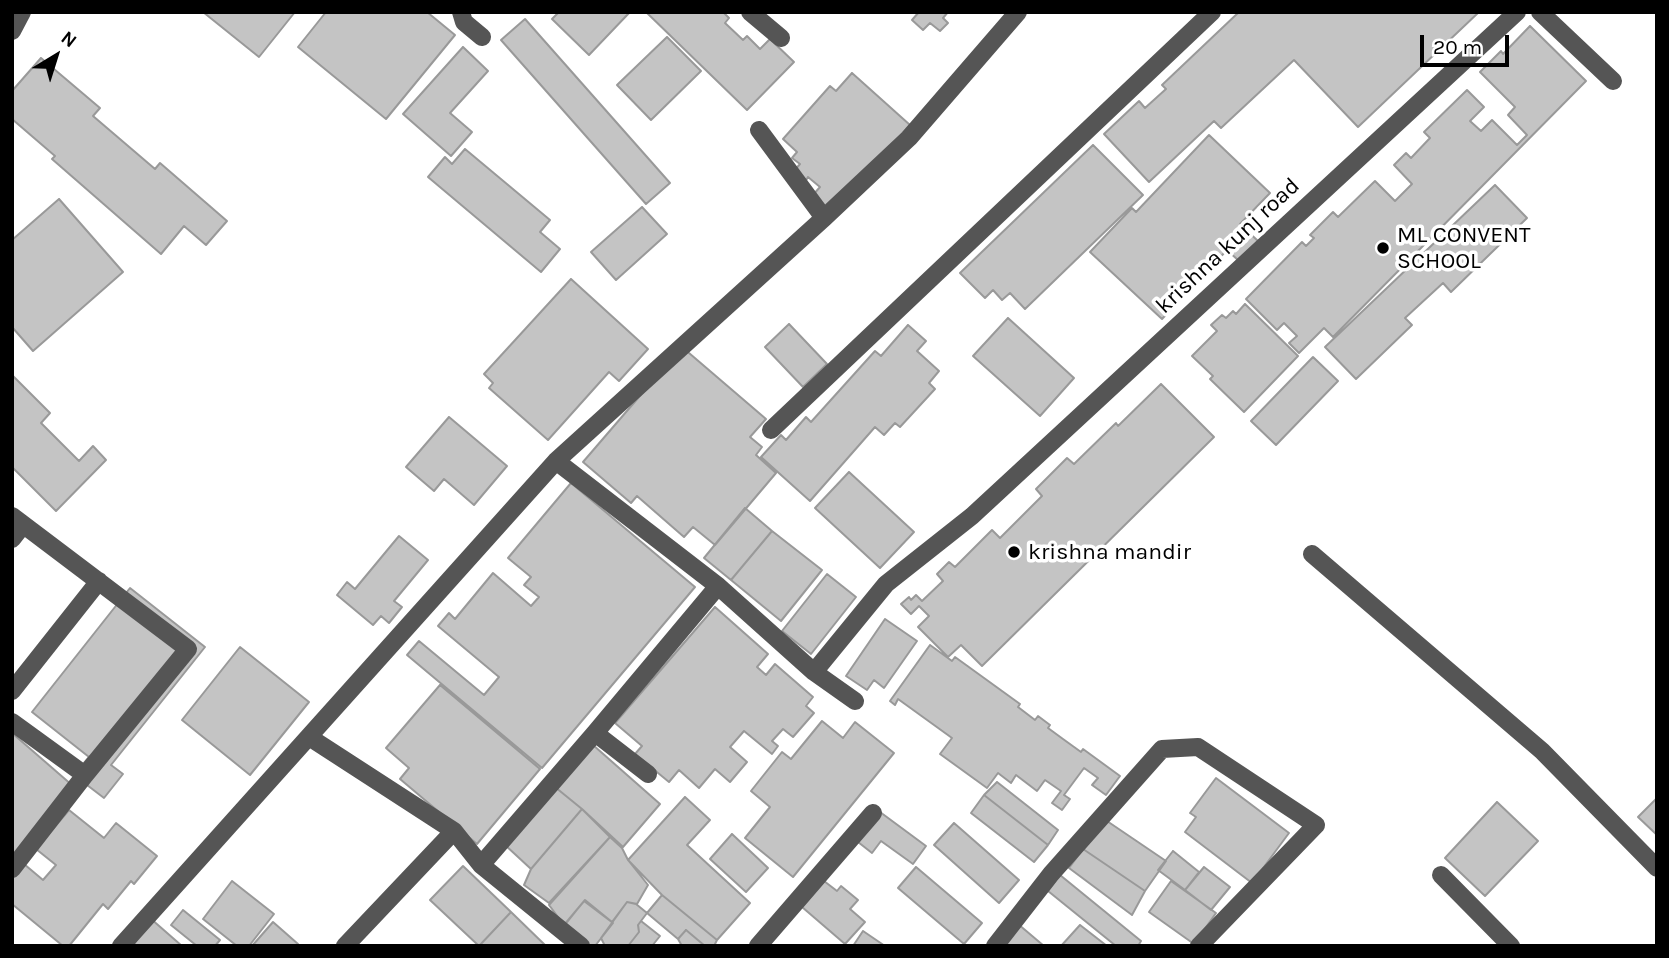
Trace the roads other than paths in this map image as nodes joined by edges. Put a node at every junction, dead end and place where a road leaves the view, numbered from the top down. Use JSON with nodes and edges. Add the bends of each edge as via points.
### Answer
{"nodes":[{"id":1,"x":461,"y":12,"type":"edge"},
{"id":2,"x":750,"y":12,"type":"edge"},
{"id":3,"x":1018,"y":12,"type":"edge"},
{"id":4,"x":1212,"y":12,"type":"edge"},
{"id":5,"x":1517,"y":12,"type":"edge"},
{"id":6,"x":1540,"y":12,"type":"edge"},
{"id":7,"x":482,"y":37,"type":"dead end"},
{"id":8,"x":781,"y":38,"type":"dead end"},
{"id":9,"x":1613,"y":81,"type":"dead end"},
{"id":10,"x":759,"y":130,"type":"dead end"},
{"id":11,"x":824,"y":218,"type":"junction"},
{"id":12,"x":771,"y":430,"type":"dead end"},
{"id":13,"x":556,"y":461,"type":"junction"},
{"id":14,"x":16,"y":527,"type":"edge"},
{"id":15,"x":1312,"y":554,"type":"dead end"},
{"id":16,"x":99,"y":582,"type":"junction"},
{"id":17,"x":718,"y":586,"type":"junction"},
{"id":18,"x":814,"y":672,"type":"junction"},
{"id":19,"x":12,"y":691,"type":"edge"},
{"id":20,"x":855,"y":701,"type":"dead end"},
{"id":21,"x":12,"y":722,"type":"edge"},
{"id":22,"x":595,"y":733,"type":"junction"},
{"id":23,"x":309,"y":737,"type":"junction"},
{"id":24,"x":648,"y":774,"type":"dead end"},
{"id":25,"x":85,"y":775,"type":"junction"},
{"id":26,"x":873,"y":813,"type":"dead end"},
{"id":27,"x":454,"y":831,"type":"junction"},
{"id":28,"x":481,"y":865,"type":"junction"},
{"id":29,"x":1657,"y":868,"type":"edge"},
{"id":30,"x":12,"y":869,"type":"edge"},
{"id":31,"x":1440,"y":875,"type":"dead end"},
{"id":32,"x":121,"y":946,"type":"edge"},
{"id":33,"x":345,"y":946,"type":"edge"},
{"id":34,"x":582,"y":946,"type":"edge"},
{"id":35,"x":758,"y":946,"type":"edge"},
{"id":36,"x":995,"y":946,"type":"edge"},
{"id":37,"x":1199,"y":946,"type":"edge"},
{"id":38,"x":1511,"y":946,"type":"edge"}],
"edges":[{"from":1,"to":7,"type":"street","via":[[464,22]]},
{"from":2,"to":8,"type":"street"},
{"from":3,"to":11,"type":"street","via":[[909,138]]},
{"from":4,"to":12,"type":"street"},
{"from":5,"to":18,"type":"street","name":"krishna kunj road","via":[[972,516],[886,584]]},
{"from":6,"to":9,"type":"street"},
{"from":10,"to":11,"type":"street"},
{"from":11,"to":13,"type":"street"},
{"from":13,"to":17,"type":"street"},
{"from":13,"to":23,"type":"street"},
{"from":14,"to":16,"type":"street"},
{"from":15,"to":29,"type":"street","via":[[1542,751]]},
{"from":16,"to":19,"type":"street"},
{"from":16,"to":25,"type":"street","via":[[188,649]]},
{"from":17,"to":18,"type":"street"},
{"from":17,"to":22,"type":"street"},
{"from":18,"to":20,"type":"street"},
{"from":21,"to":25,"type":"street"},
{"from":22,"to":24,"type":"street"},
{"from":22,"to":28,"type":"street"},
{"from":23,"to":27,"type":"street"},
{"from":23,"to":32,"type":"street"},
{"from":25,"to":30,"type":"street"},
{"from":26,"to":35,"type":"street"},
{"from":27,"to":28,"type":"street"},
{"from":27,"to":33,"type":"street"},
{"from":28,"to":34,"type":"street"},
{"from":31,"to":38,"type":"street"},
{"from":36,"to":37,"type":"street","via":[[1051,874],[1162,749],[1198,747],[1316,825]]}]}
